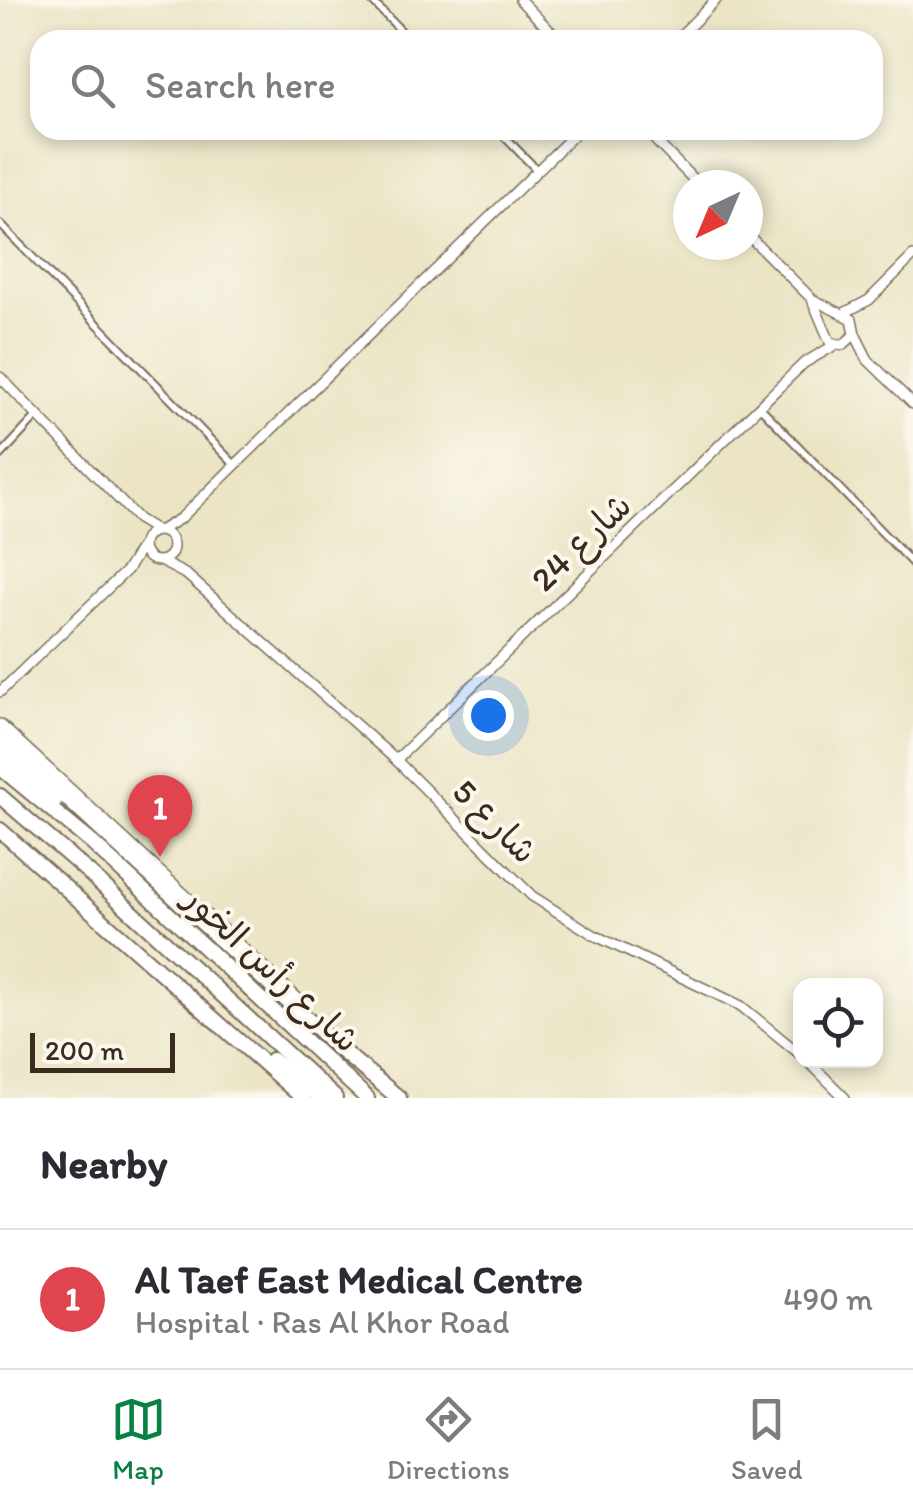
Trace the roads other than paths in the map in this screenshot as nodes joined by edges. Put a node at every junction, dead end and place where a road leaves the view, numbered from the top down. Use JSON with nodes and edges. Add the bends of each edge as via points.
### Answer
{"nodes":[{"id":1,"x":371,"y":0,"type":"edge"},
{"id":2,"x":520,"y":0,"type":"edge"},
{"id":3,"x":716,"y":0,"type":"edge"},
{"id":4,"x":400,"y":30,"type":"edge"},
{"id":5,"x":549,"y":30,"type":"edge"},
{"id":6,"x":686,"y":30,"type":"edge"},
{"id":7,"x":508,"y":140,"type":"edge"},
{"id":8,"x":568,"y":140,"type":"edge"},
{"id":9,"x":655,"y":140,"type":"edge"},
{"id":10,"x":537,"y":170,"type":"junction"},
{"id":11,"x":684,"y":170,"type":"edge"},
{"id":12,"x":0,"y":224,"type":"edge"},
{"id":13,"x":763,"y":250,"type":"edge"},
{"id":14,"x":913,"y":256,"type":"edge"},
{"id":15,"x":812,"y":299,"type":"junction"},
{"id":16,"x":869,"y":300,"type":"junction"},
{"id":17,"x":842,"y":313,"type":"junction"},
{"id":18,"x":823,"y":326,"type":"junction"},
{"id":19,"x":855,"y":331,"type":"junction"},
{"id":20,"x":836,"y":345,"type":"junction"},
{"id":21,"x":868,"y":360,"type":"junction"},
{"id":22,"x":804,"y":363,"type":"junction"},
{"id":23,"x":0,"y":377,"type":"edge"},
{"id":24,"x":913,"y":404,"type":"edge"},
{"id":25,"x":760,"y":407,"type":"junction"},
{"id":26,"x":37,"y":416,"type":"junction"},
{"id":27,"x":0,"y":456,"type":"edge"},
{"id":28,"x":235,"y":465,"type":"junction"},
{"id":29,"x":181,"y":518,"type":"junction"},
{"id":30,"x":138,"y":519,"type":"junction"},
{"id":31,"x":158,"y":530,"type":"junction"},
{"id":32,"x":143,"y":543,"type":"junction"},
{"id":33,"x":173,"y":543,"type":"junction"},
{"id":34,"x":157,"y":561,"type":"junction"},
{"id":35,"x":913,"y":564,"type":"edge"},
{"id":36,"x":127,"y":570,"type":"junction"},
{"id":37,"x":187,"y":575,"type":"junction"},
{"id":38,"x":0,"y":692,"type":"edge"},
{"id":39,"x":0,"y":724,"type":"edge"},
{"id":40,"x":0,"y":736,"type":"edge"},
{"id":41,"x":0,"y":751,"type":"edge"},
{"id":42,"x":396,"y":760,"type":"junction"},
{"id":43,"x":0,"y":767,"type":"edge"},
{"id":44,"x":0,"y":796,"type":"edge"},
{"id":45,"x":0,"y":832,"type":"edge"},
{"id":46,"x":92,"y":843,"type":"junction"},
{"id":47,"x":302,"y":1002,"type":"joint"},
{"id":48,"x":210,"y":1018,"type":"junction"},
{"id":49,"x":291,"y":1027,"type":"junction"},
{"id":50,"x":793,"y":1048,"type":"edge"},
{"id":51,"x":362,"y":1068,"type":"junction"},
{"id":52,"x":815,"y":1068,"type":"edge"},
{"id":53,"x":303,"y":1098,"type":"edge"},
{"id":54,"x":321,"y":1098,"type":"edge"},
{"id":55,"x":335,"y":1098,"type":"edge"},
{"id":56,"x":367,"y":1098,"type":"edge"},
{"id":57,"x":382,"y":1098,"type":"edge"},
{"id":58,"x":399,"y":1098,"type":"edge"},
{"id":59,"x":845,"y":1098,"type":"edge"}],
"edges":[{"from":1,"to":4,"type":"street"},
{"from":2,"to":5,"type":"street"},
{"from":3,"to":6,"type":"street"},
{"from":7,"to":10,"type":"street"},
{"from":8,"to":10,"type":"street"},
{"from":9,"to":11,"type":"street"},
{"from":10,"to":28,"type":"street"},
{"from":12,"to":28,"type":"street"},
{"from":13,"to":15,"type":"street"},
{"from":14,"to":16,"type":"street"},
{"from":15,"to":17,"type":"street"},
{"from":15,"to":18,"type":"street"},
{"from":16,"to":17,"type":"street"},
{"from":16,"to":19,"type":"street"},
{"from":17,"to":18,"type":"street"},
{"from":17,"to":19,"type":"street"},
{"from":18,"to":20,"type":"street"},
{"from":18,"to":22,"type":"street","name":"شارع 24"},
{"from":19,"to":20,"type":"street"},
{"from":19,"to":21,"type":"street"},
{"from":20,"to":21,"type":"street"},
{"from":20,"to":22,"type":"street","name":"شارع 24"},
{"from":21,"to":24,"type":"street"},
{"from":22,"to":25,"type":"street","name":"شارع 24"},
{"from":23,"to":26,"type":"street"},
{"from":25,"to":35,"type":"street"},
{"from":25,"to":42,"type":"street","name":"شارع 24"},
{"from":26,"to":27,"type":"street"},
{"from":26,"to":30,"type":"street"},
{"from":28,"to":29,"type":"street"},
{"from":29,"to":31,"type":"street"},
{"from":29,"to":33,"type":"street"},
{"from":30,"to":31,"type":"street"},
{"from":30,"to":32,"type":"street"},
{"from":31,"to":32,"type":"street"},
{"from":31,"to":33,"type":"street"},
{"from":32,"to":34,"type":"street"},
{"from":32,"to":36,"type":"street"},
{"from":33,"to":34,"type":"street","via":[[170,556]]},
{"from":33,"to":37,"type":"street","name":"شارع 5"},
{"from":34,"to":36,"type":"street"},
{"from":34,"to":37,"type":"street","name":"شارع 5"},
{"from":36,"to":38,"type":"street"},
{"from":37,"to":42,"type":"street","name":"شارع 5"},
{"from":39,"to":47,"type":"street"},
{"from":40,"to":51,"type":"highway"},
{"from":41,"to":46,"type":"highway"},
{"from":42,"to":50,"type":"street","name":"شارع 5","via":[[549,908],[717,992]]},
{"from":43,"to":46,"type":"highway","name":"شارع رأس الخور"},
{"from":44,"to":55,"type":"highway","name":"شارع رأس الخور"},
{"from":45,"to":48,"type":"highway"},
{"from":46,"to":49,"type":"highway","name":"شارع رأس الخور"},
{"from":47,"to":51,"type":"highway"},
{"from":48,"to":53,"type":"highway"},
{"from":48,"to":54,"type":"highway"},
{"from":49,"to":56,"type":"highway","name":"شارع رأس الخور"},
{"from":49,"to":57,"type":"highway"},
{"from":51,"to":58,"type":"highway"},
{"from":52,"to":59,"type":"street"}]}
